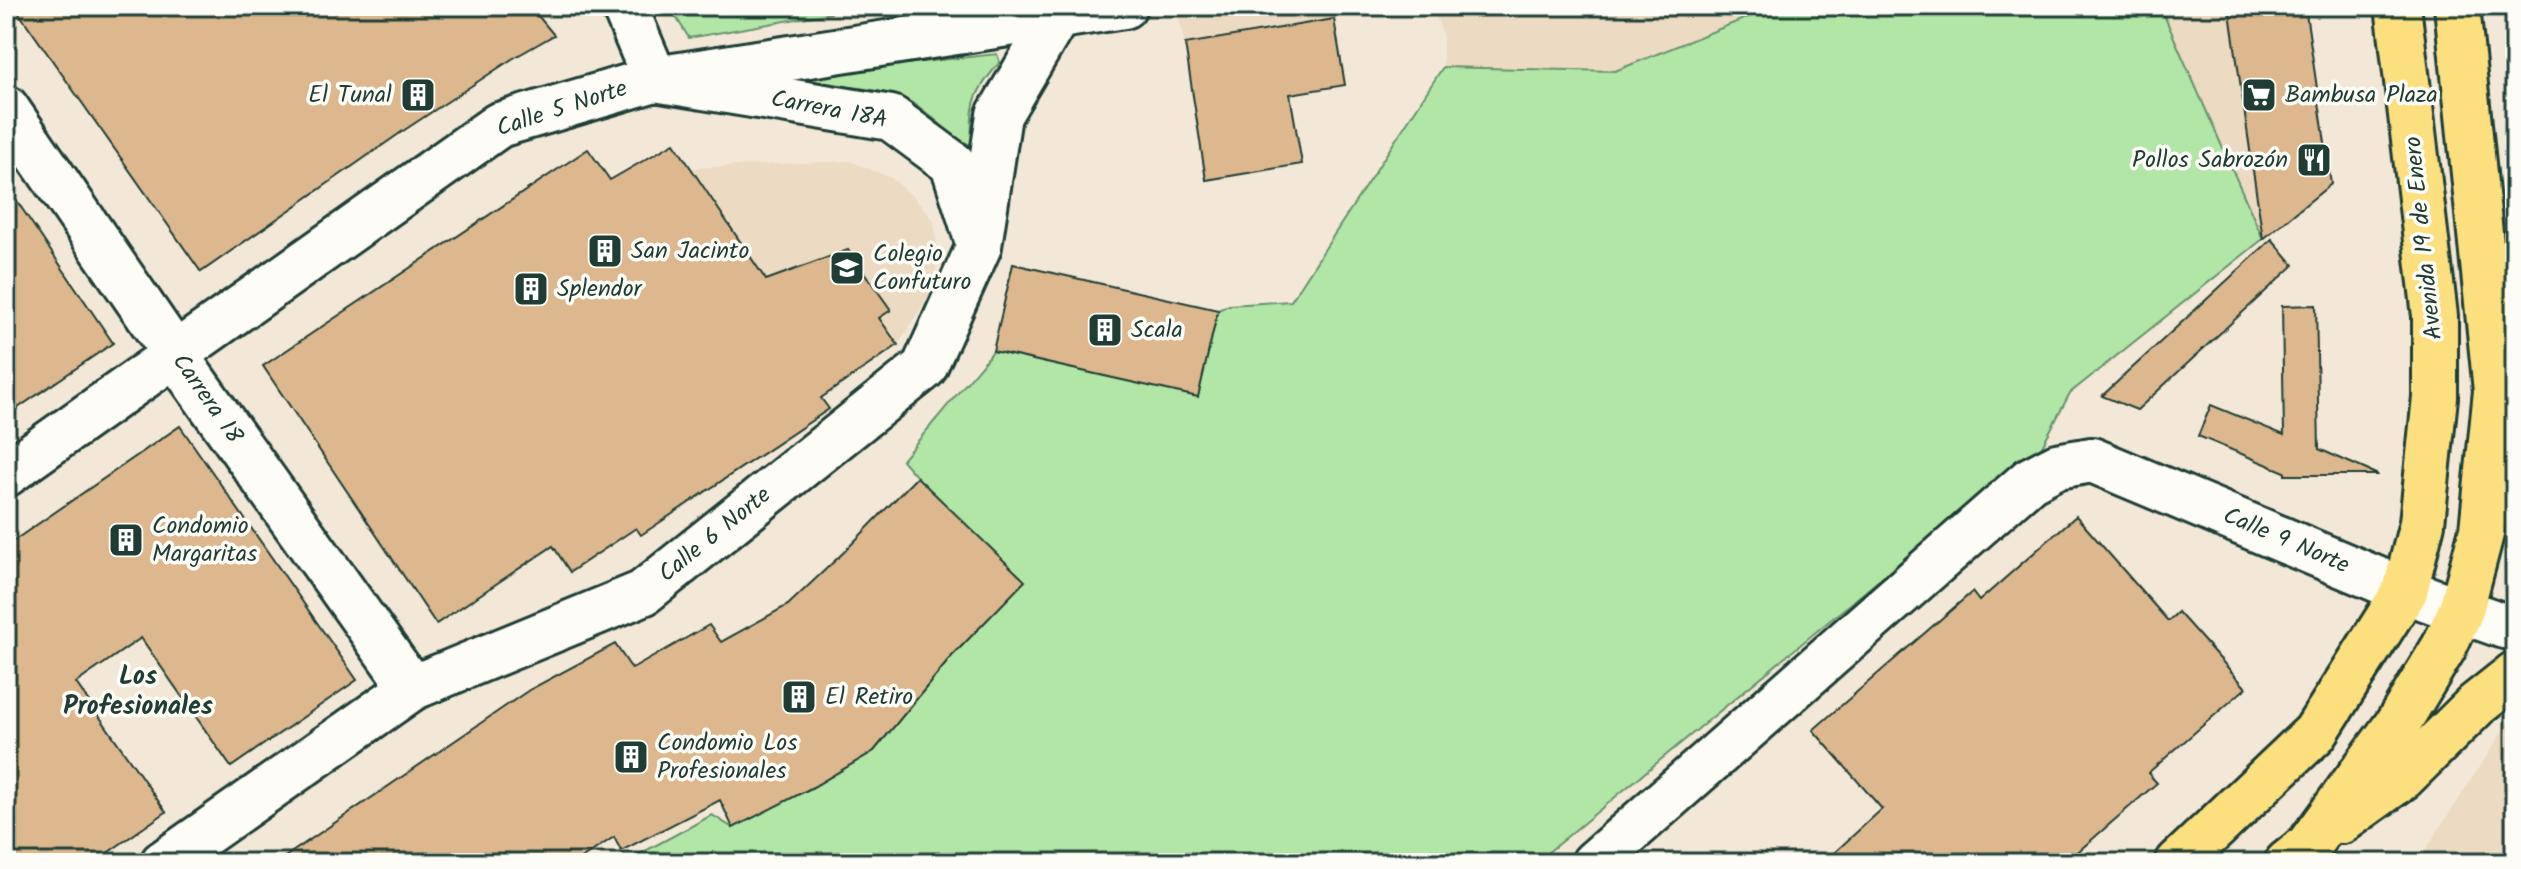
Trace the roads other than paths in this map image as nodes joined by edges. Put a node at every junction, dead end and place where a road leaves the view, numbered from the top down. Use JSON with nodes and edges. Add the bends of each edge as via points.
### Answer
{"nodes":[{"id":1,"x":1124,"y":6,"type":"edge"},
{"id":2,"x":2398,"y":6,"type":"edge"},
{"id":3,"x":2457,"y":6,"type":"edge"},
{"id":4,"x":625,"y":8,"type":"edge"},
{"id":5,"x":1056,"y":18,"type":"junction"},
{"id":6,"x":655,"y":79,"type":"junction"},
{"id":7,"x":6,"y":108,"type":"edge"},
{"id":8,"x":979,"y":246,"type":"junction"},
{"id":9,"x":176,"y":356,"type":"junction"},
{"id":10,"x":6,"y":474,"type":"edge"},
{"id":11,"x":2405,"y":591,"type":"junction"},
{"id":12,"x":2461,"y":610,"type":"junction"},
{"id":13,"x":2515,"y":627,"type":"edge"},
{"id":14,"x":2515,"y":674,"type":"edge"},
{"id":15,"x":412,"y":688,"type":"junction"},
{"id":16,"x":2298,"y":854,"type":"edge"},
{"id":17,"x":163,"y":863,"type":"edge"},
{"id":18,"x":1594,"y":863,"type":"edge"},
{"id":19,"x":2178,"y":863,"type":"edge"}],
"edges":[{"from":1,"to":5,"type":"street","name":"Calle 5 Norte"},
{"from":2,"to":11,"type":"main road","name":"Avenida 19 de Enero","via":[[2435,316],[2435,397],[2422,523]]},
{"from":3,"to":12,"type":"main road","via":[[2496,391],[2482,530]]},
{"from":4,"to":6,"type":"street"},
{"from":5,"to":6,"type":"street","name":"Calle 5 Norte"},
{"from":5,"to":8,"type":"street","name":"Calle 6 Norte","via":[[999,115]]},
{"from":6,"to":8,"type":"street","name":"Carrera 18A","via":[[891,118],[953,164]]},
{"from":6,"to":9,"type":"street","name":"Calle 5 Norte","via":[[499,125]]},
{"from":7,"to":9,"type":"street","name":"Carrera 18"},
{"from":8,"to":15,"type":"street","name":"Calle 6 Norte","via":[[924,368],[643,593]]},
{"from":9,"to":10,"type":"street","name":"Calle 5 Norte"},
{"from":9,"to":15,"type":"street","name":"Carrera 18"},
{"from":11,"to":12,"type":"street","name":"Calle 9 Norte"},
{"from":11,"to":18,"type":"street","name":"Calle 9 Norte","via":[[2092,460],[2057,466],[2030,480]]},
{"from":11,"to":19,"type":"main road","name":"Avenida 19 de Enero","via":[[2315,733]]},
{"from":12,"to":13,"type":"street","name":"Calle 9 Norte"},
{"from":12,"to":16,"type":"main road","via":[[2398,723]]},
{"from":14,"to":16,"type":"main road","via":[[2403,777]]},
{"from":15,"to":17,"type":"street","name":"Calle 6 Norte"}]}
